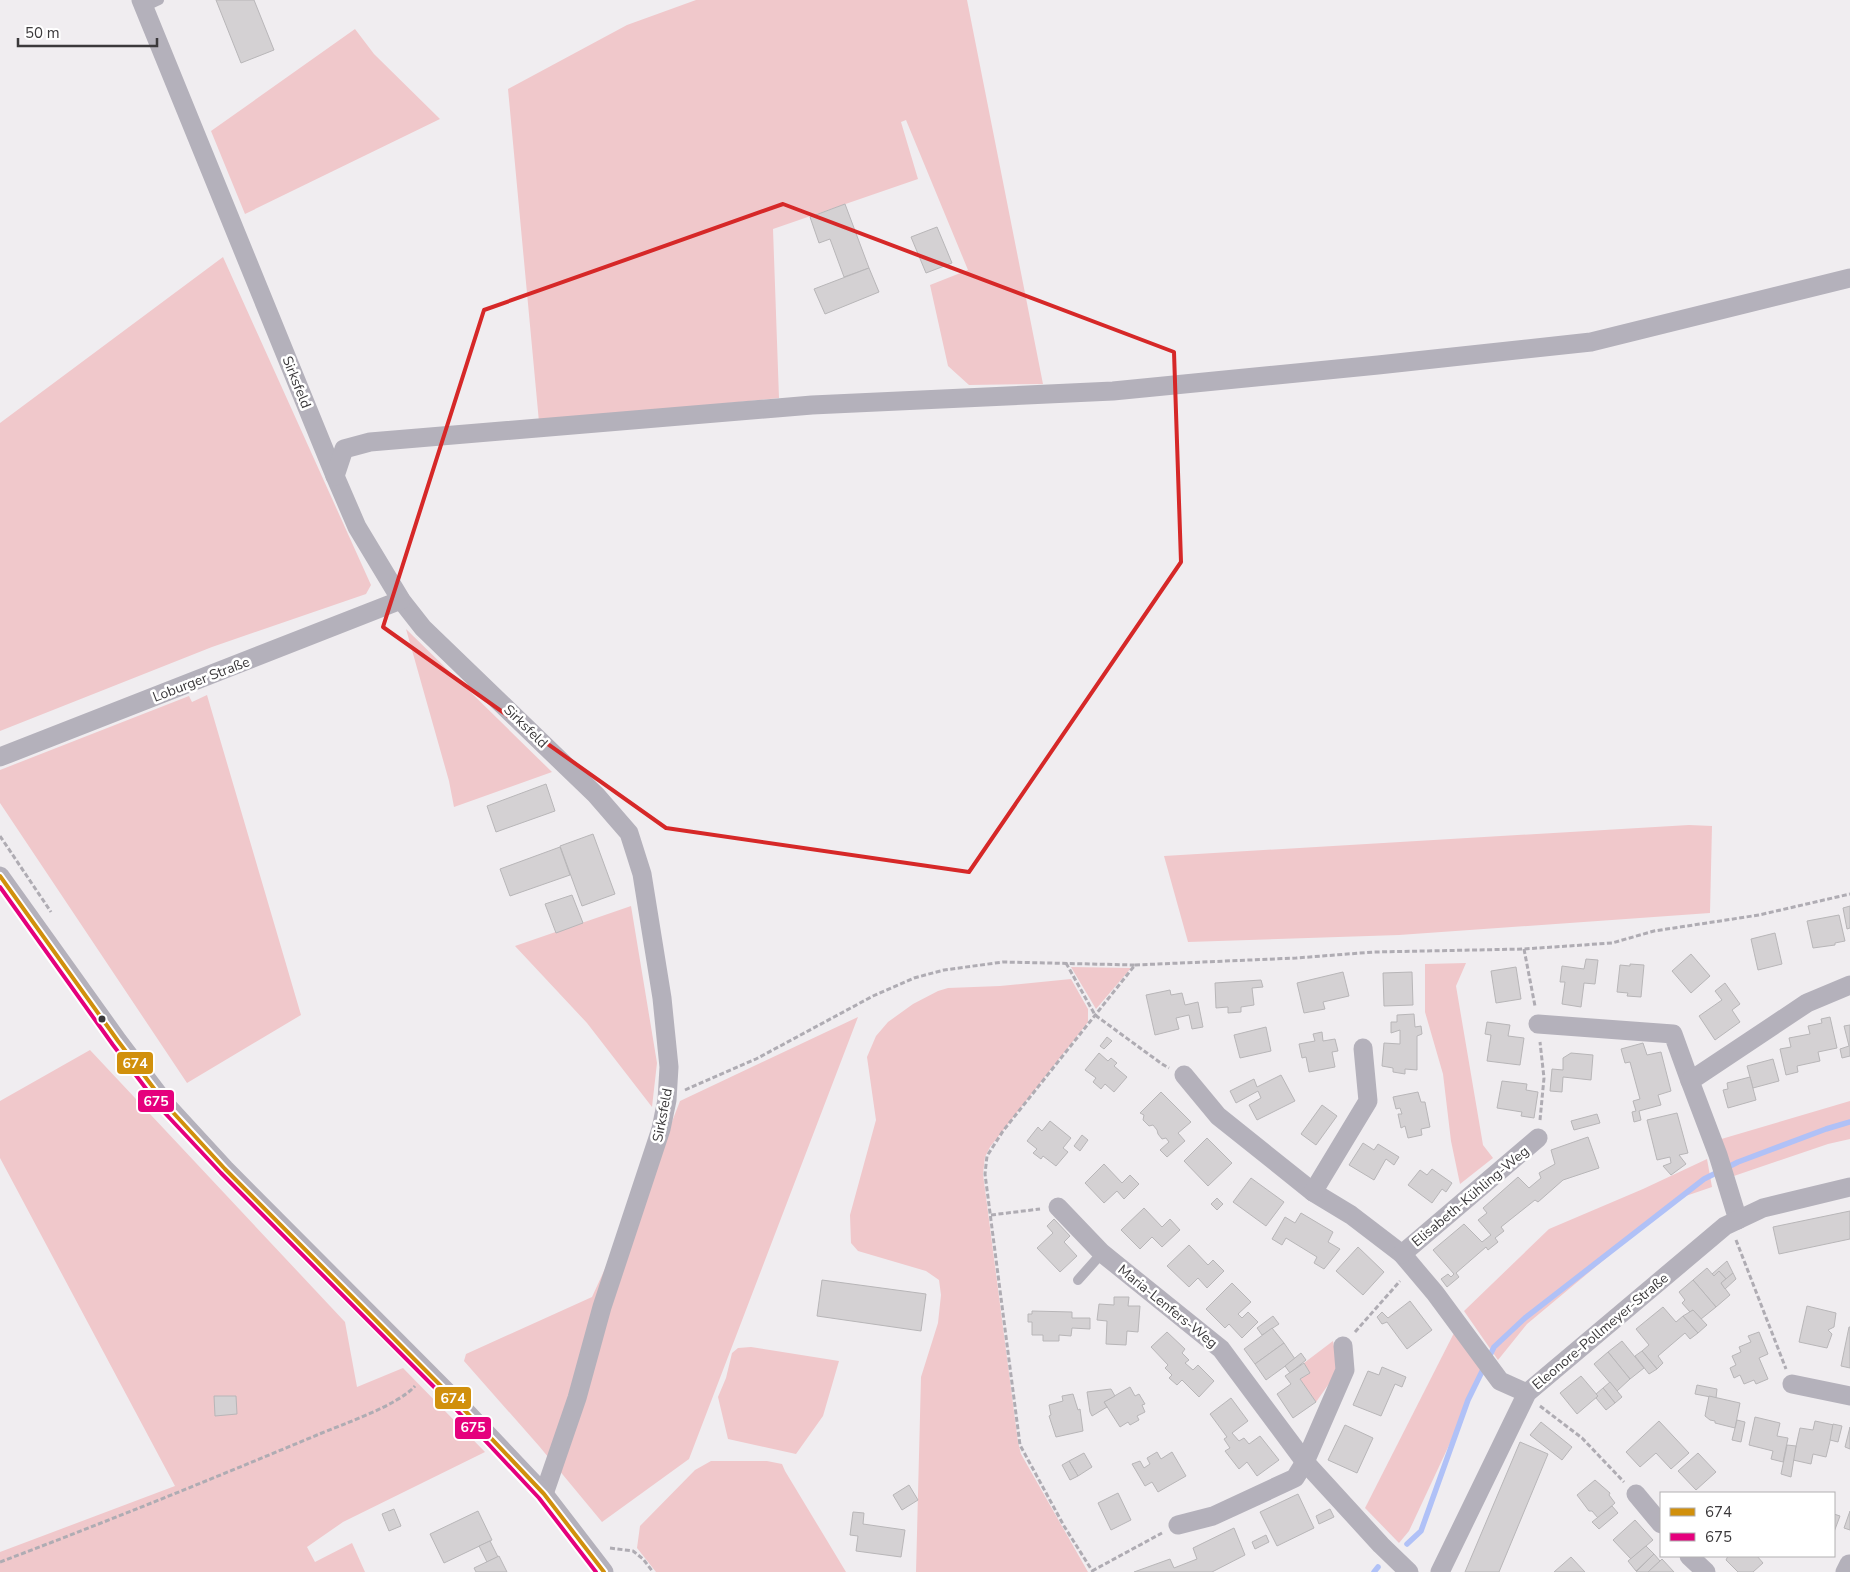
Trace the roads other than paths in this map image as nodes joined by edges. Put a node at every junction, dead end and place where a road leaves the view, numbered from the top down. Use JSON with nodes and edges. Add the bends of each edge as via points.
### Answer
{"nodes":[{"id":1,"x":148,"y":2,"type":"edge"},
{"id":2,"x":1850,"y":278,"type":"edge"},
{"id":3,"x":336,"y":476,"type":"junction"},
{"id":4,"x":401,"y":600,"type":"junction"},
{"id":5,"x":0,"y":757,"type":"edge"},
{"id":6,"x":0,"y":876,"type":"edge"},
{"id":7,"x":1850,"y":985,"type":"edge"},
{"id":8,"x":1538,"y":1024,"type":"road end"},
{"id":9,"x":1363,"y":1048,"type":"dead end"},
{"id":10,"x":1184,"y":1075,"type":"road end"},
{"id":11,"x":1690,"y":1081,"type":"junction"},
{"id":12,"x":1538,"y":1138,"type":"road end"},
{"id":13,"x":1850,"y":1187,"type":"edge"},
{"id":14,"x":1313,"y":1192,"type":"junction"},
{"id":15,"x":1058,"y":1207,"type":"road end"},
{"id":16,"x":1738,"y":1220,"type":"junction"},
{"id":17,"x":1102,"y":1253,"type":"junction"},
{"id":18,"x":1402,"y":1254,"type":"junction"},
{"id":19,"x":1078,"y":1280,"type":"dead end"},
{"id":20,"x":1343,"y":1346,"type":"road end"},
{"id":21,"x":1792,"y":1384,"type":"road end"},
{"id":22,"x":1528,"y":1393,"type":"junction"},
{"id":23,"x":1850,"y":1396,"type":"edge"},
{"id":24,"x":1306,"y":1462,"type":"junction"},
{"id":25,"x":544,"y":1494,"type":"junction"},
{"id":26,"x":1636,"y":1494,"type":"road end"},
{"id":27,"x":1660,"y":1523,"type":"edge"},
{"id":28,"x":1178,"y":1525,"type":"road end"},
{"id":29,"x":1690,"y":1557,"type":"edge"},
{"id":30,"x":604,"y":1572,"type":"edge"},
{"id":31,"x":1409,"y":1572,"type":"edge"},
{"id":32,"x":1440,"y":1572,"type":"edge"},
{"id":33,"x":1706,"y":1572,"type":"edge"}],
"edges":[{"from":1,"to":3,"type":"street","name":"Sirksfeld"},
{"from":2,"to":3,"type":"street","via":[[1591,342],[1378,366],[1113,390],[812,405],[370,442],[344,449]]},
{"from":3,"to":4,"type":"street","name":"Sirksfeld","via":[[357,527]]},
{"from":4,"to":5,"type":"street","name":"Loburger Straße"},
{"from":4,"to":25,"type":"street","name":"Sirksfeld","via":[[423,628],[596,795],[629,833],[642,874],[669,1067],[667,1100],[661,1129]]},
{"from":6,"to":25,"type":"street","via":[[168,1107]]},
{"from":7,"to":11,"type":"street","via":[[1808,1003]]},
{"from":8,"to":11,"type":"street","via":[[1673,1034]]},
{"from":9,"to":14,"type":"street","via":[[1368,1101]]},
{"from":10,"to":14,"type":"street","name":"Elisabeth-Kühling-Weg","via":[[1218,1116]]},
{"from":11,"to":16,"type":"street"},
{"from":12,"to":18,"type":"street","name":"Elisabeth-Kühling-Weg"},
{"from":13,"to":16,"type":"street","name":"Eleonore-Pollmeyer-Straße","via":[[1763,1208]]},
{"from":14,"to":18,"type":"street","name":"Elisabeth-Kühling-Weg","via":[[1351,1215]]},
{"from":15,"to":17,"type":"street","name":"Maria-Lenfers-Weg"},
{"from":16,"to":22,"type":"street","name":"Eleonore-Pollmeyer-Straße","via":[[1725,1226]]},
{"from":17,"to":19,"type":"lane"},
{"from":17,"to":24,"type":"street","name":"Maria-Lenfers-Weg","via":[[1221,1349]]},
{"from":18,"to":22,"type":"street","name":"Elisabeth-Kühling-Weg","via":[[1500,1381]]},
{"from":20,"to":24,"type":"street","via":[[1345,1370]]},
{"from":21,"to":23,"type":"street"},
{"from":22,"to":32,"type":"street","name":"Eleonore-Pollmeyer-Straße"},
{"from":24,"to":28,"type":"street","via":[[1295,1478],[1213,1516]]},
{"from":24,"to":31,"type":"street","name":"Maria-Lenfers-Weg"},
{"from":25,"to":30,"type":"street"},
{"from":26,"to":27,"type":"street"},
{"from":29,"to":33,"type":"street"}]}
